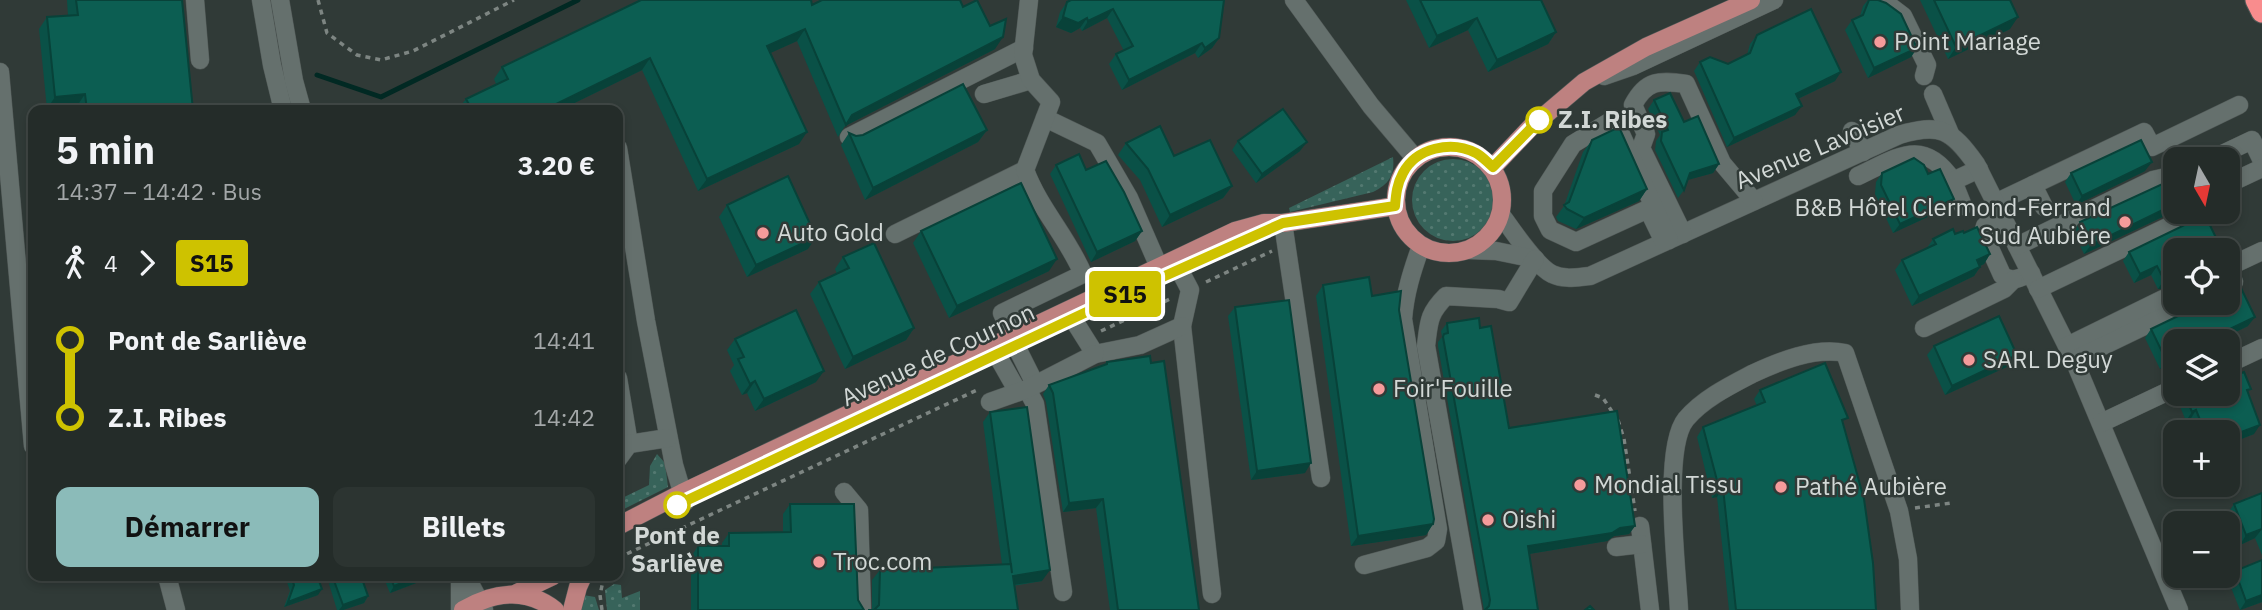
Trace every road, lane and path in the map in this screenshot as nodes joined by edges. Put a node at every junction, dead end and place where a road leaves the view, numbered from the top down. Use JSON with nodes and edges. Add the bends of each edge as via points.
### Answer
{"nodes":[{"id":1,"x":195,"y":0,"type":"edge"},
{"id":2,"x":261,"y":0,"type":"edge"},
{"id":3,"x":271,"y":0,"type":"edge"},
{"id":4,"x":279,"y":0,"type":"edge"},
{"id":5,"x":318,"y":0,"type":"edge"},
{"id":6,"x":514,"y":0,"type":"edge"},
{"id":7,"x":1029,"y":0,"type":"edge"},
{"id":8,"x":1294,"y":0,"type":"edge"},
{"id":9,"x":1751,"y":0,"type":"edge"},
{"id":10,"x":1774,"y":0,"type":"edge"},
{"id":11,"x":1882,"y":0,"type":"edge"},
{"id":12,"x":2256,"y":0,"type":"edge"},
{"id":13,"x":2262,"y":12,"type":"edge"},
{"id":14,"x":1024,"y":48,"type":"junction"},
{"id":15,"x":200,"y":60,"type":"dead end"},
{"id":16,"x":0,"y":72,"type":"edge"},
{"id":17,"x":1924,"y":76,"type":"dead end"},
{"id":18,"x":1031,"y":80,"type":"junction"},
{"id":19,"x":1584,"y":82,"type":"junction"},
{"id":20,"x":984,"y":94,"type":"dead end"},
{"id":21,"x":1933,"y":94,"type":"dead end"},
{"id":22,"x":282,"y":105,"type":"edge"},
{"id":23,"x":292,"y":105,"type":"edge"},
{"id":24,"x":301,"y":105,"type":"edge"},
{"id":25,"x":2239,"y":106,"type":"dead end"},
{"id":26,"x":1048,"y":110,"type":"junction"},
{"id":27,"x":1853,"y":131,"type":"dead end"},
{"id":28,"x":1951,"y":136,"type":"junction"},
{"id":29,"x":849,"y":137,"type":"edge"},
{"id":30,"x":2237,"y":147,"type":"edge"},
{"id":31,"x":1863,"y":152,"type":"junction"},
{"id":32,"x":1415,"y":158,"type":"junction"},
{"id":33,"x":2262,"y":161,"type":"edge"},
{"id":34,"x":1493,"y":167,"type":"junction"},
{"id":35,"x":2262,"y":168,"type":"edge"},
{"id":36,"x":1979,"y":169,"type":"junction"},
{"id":37,"x":1025,"y":170,"type":"junction"},
{"id":38,"x":1858,"y":176,"type":"dead end"},
{"id":39,"x":2163,"y":178,"type":"edge"},
{"id":40,"x":2240,"y":178,"type":"edge"},
{"id":41,"x":623,"y":179,"type":"edge"},
{"id":42,"x":1952,"y":181,"type":"junction"},
{"id":43,"x":2033,"y":185,"type":"junction"},
{"id":44,"x":1754,"y":201,"type":"junction"},
{"id":45,"x":1395,"y":206,"type":"junction"},
{"id":46,"x":1963,"y":206,"type":"dead end"},
{"id":47,"x":2044,"y":207,"type":"dead end"},
{"id":48,"x":1998,"y":209,"type":"junction"},
{"id":49,"x":1502,"y":216,"type":"junction"},
{"id":50,"x":1283,"y":223,"type":"junction"},
{"id":51,"x":2172,"y":224,"type":"edge"},
{"id":52,"x":895,"y":234,"type":"dead end"},
{"id":53,"x":1672,"y":238,"type":"junction"},
{"id":54,"x":1422,"y":246,"type":"junction"},
{"id":55,"x":2017,"y":246,"type":"junction"},
{"id":56,"x":1469,"y":250,"type":"junction"},
{"id":57,"x":2262,"y":251,"type":"edge"},
{"id":58,"x":1535,"y":259,"type":"junction"},
{"id":59,"x":1159,"y":267,"type":"junction"},
{"id":60,"x":1179,"y":269,"type":"junction"},
{"id":61,"x":2240,"y":270,"type":"edge"},
{"id":62,"x":2013,"y":280,"type":"junction"},
{"id":63,"x":2034,"y":281,"type":"junction"},
{"id":64,"x":2163,"y":299,"type":"dead end"},
{"id":65,"x":2163,"y":315,"type":"edge"},
{"id":66,"x":1073,"y":319,"type":"junction"},
{"id":67,"x":1182,"y":326,"type":"junction"},
{"id":68,"x":1924,"y":328,"type":"dead end"},
{"id":69,"x":1015,"y":342,"type":"junction"},
{"id":70,"x":2262,"y":348,"type":"edge"},
{"id":71,"x":2070,"y":353,"type":"junction"},
{"id":72,"x":1095,"y":354,"type":"junction"},
{"id":73,"x":997,"y":355,"type":"junction"},
{"id":74,"x":2240,"y":358,"type":"edge"},
{"id":75,"x":1027,"y":388,"type":"junction"},
{"id":76,"x":28,"y":389,"type":"edge"},
{"id":77,"x":2163,"y":394,"type":"edge"},
{"id":78,"x":1595,"y":395,"type":"dead end"},
{"id":79,"x":990,"y":402,"type":"dead end"},
{"id":80,"x":623,"y":408,"type":"edge"},
{"id":81,"x":2101,"y":423,"type":"junction"},
{"id":82,"x":668,"y":438,"type":"junction"},
{"id":83,"x":629,"y":444,"type":"junction"},
{"id":84,"x":623,"y":452,"type":"edge"},
{"id":85,"x":1321,"y":478,"type":"dead end"},
{"id":86,"x":844,"y":492,"type":"dead end"},
{"id":87,"x":683,"y":497,"type":"junction"},
{"id":88,"x":1951,"y":503,"type":"dead end"},
{"id":89,"x":1899,"y":511,"type":"junction"},
{"id":90,"x":623,"y":524,"type":"edge"},
{"id":91,"x":623,"y":533,"type":"edge"},
{"id":92,"x":1641,"y":535,"type":"junction"},
{"id":93,"x":1616,"y":547,"type":"dead end"},
{"id":94,"x":1364,"y":565,"type":"dead end"},
{"id":95,"x":168,"y":581,"type":"edge"},
{"id":96,"x":463,"y":581,"type":"edge"},
{"id":97,"x":468,"y":581,"type":"edge"},
{"id":98,"x":474,"y":581,"type":"edge"},
{"id":99,"x":542,"y":581,"type":"edge"},
{"id":100,"x":581,"y":581,"type":"edge"},
{"id":101,"x":603,"y":581,"type":"edge"},
{"id":102,"x":1063,"y":592,"type":"dead end"},
{"id":103,"x":517,"y":593,"type":"junction"},
{"id":104,"x":1212,"y":594,"type":"dead end"},
{"id":105,"x":476,"y":605,"type":"edge"},
{"id":106,"x":176,"y":610,"type":"edge"},
{"id":107,"x":555,"y":610,"type":"edge"},
{"id":108,"x":572,"y":610,"type":"edge"},
{"id":109,"x":602,"y":610,"type":"edge"},
{"id":110,"x":862,"y":610,"type":"edge"},
{"id":111,"x":1474,"y":610,"type":"edge"},
{"id":112,"x":1650,"y":610,"type":"edge"},
{"id":113,"x":1679,"y":610,"type":"edge"},
{"id":114,"x":1910,"y":610,"type":"edge"},
{"id":115,"x":2179,"y":610,"type":"edge"}],
"edges":[{"from":1,"to":15,"type":"street"},
{"from":2,"to":22,"type":"street"},
{"from":3,"to":23,"type":"street"},
{"from":4,"to":24,"type":"street"},
{"from":5,"to":6,"type":"path","via":[[327,33],[357,55],[381,60],[413,51]]},
{"from":7,"to":14,"type":"street"},
{"from":8,"to":32,"type":"street"},
{"from":9,"to":19,"type":"main road","via":[[1646,47]]},
{"from":10,"to":19,"type":"street","via":[[1633,66]]},
{"from":11,"to":17,"type":"street","via":[[1903,16],[1927,65]]},
{"from":12,"to":13,"type":"highway"},
{"from":14,"to":18,"type":"street"},
{"from":14,"to":29,"type":"street"},
{"from":16,"to":76,"type":"street"},
{"from":18,"to":20,"type":"street"},
{"from":18,"to":26,"type":"street"},
{"from":19,"to":34,"type":"main road"},
{"from":21,"to":28,"type":"street"},
{"from":25,"to":43,"type":"street","via":[[2152,147],[2144,132]]},
{"from":26,"to":37,"type":"street"},
{"from":26,"to":59,"type":"street","via":[[1097,144],[1129,198]]},
{"from":27,"to":31,"type":"street"},
{"from":28,"to":31,"type":"street","name":"Avenue Lavoisier","via":[[1938,129],[1921,129]]},
{"from":28,"to":36,"type":"street"},
{"from":30,"to":33,"type":"street","via":[[2252,140]]},
{"from":31,"to":44,"type":"street","name":"Avenue Lavoisier"},
{"from":32,"to":34,"type":"main road","via":[[1434,148],[1456,146],[1477,153]]},
{"from":32,"to":45,"type":"main road","via":[[1403,171]]},
{"from":34,"to":49,"type":"main road","via":[[1503,191]]},
{"from":35,"to":40,"type":"street"},
{"from":36,"to":42,"type":"street"},
{"from":36,"to":48,"type":"street"},
{"from":37,"to":52,"type":"street"},
{"from":37,"to":69,"type":"street","via":[[1034,195],[1083,274],[1002,313]]},
{"from":38,"to":42,"type":"street","via":[[1902,155],[1915,154],[1936,160]]},
{"from":39,"to":55,"type":"street"},
{"from":41,"to":82,"type":"street"},
{"from":42,"to":46,"type":"street"},
{"from":43,"to":47,"type":"street"},
{"from":43,"to":48,"type":"street"},
{"from":44,"to":53,"type":"street","name":"Avenue Lavoisier"},
{"from":44,"to":53,"type":"street","via":[[1722,163],[1686,84],[1663,81],[1641,90],[1633,105],[1646,134],[1641,148]]},
{"from":45,"to":50,"type":"main road","name":"Avenue de Cournon"},
{"from":45,"to":54,"type":"main road","via":[[1404,229]]},
{"from":48,"to":55,"type":"street"},
{"from":48,"to":62,"type":"street","via":[[1983,233],[2003,275]]},
{"from":49,"to":56,"type":"main road","via":[[1489,237]]},
{"from":49,"to":58,"type":"street","name":"Avenue Lavoisier"},
{"from":50,"to":59,"type":"main road","name":"Avenue de Cournon","via":[[1235,231]]},
{"from":50,"to":60,"type":"main road","name":"Avenue de Cournon"},
{"from":50,"to":85,"type":"street"},
{"from":51,"to":63,"type":"street"},
{"from":53,"to":53,"type":"street","via":[[1614,120],[1573,144],[1543,191],[1543,216],[1550,230],[1576,242],[1648,209]]},
{"from":53,"to":58,"type":"street","name":"Avenue Lavoisier","via":[[1590,276],[1551,274]]},
{"from":54,"to":56,"type":"main road","via":[[1445,254]]},
{"from":54,"to":94,"type":"street","via":[[1410,275],[1403,319],[1438,529],[1436,541],[1427,548]]},
{"from":55,"to":63,"type":"street"},
{"from":56,"to":58,"type":"street","name":"Avenue Lavoisier"},
{"from":57,"to":61,"type":"street"},
{"from":58,"to":111,"type":"street","via":[[1509,302],[1446,296],[1433,309],[1428,326],[1426,346]]},
{"from":59,"to":69,"type":"main road","name":"Avenue de Cournon"},
{"from":60,"to":66,"type":"main road","name":"Avenue de Cournon"},
{"from":60,"to":67,"type":"street","via":[[1190,289]]},
{"from":62,"to":63,"type":"street"},
{"from":62,"to":68,"type":"street","via":[[2004,289]]},
{"from":63,"to":71,"type":"street"},
{"from":64,"to":71,"type":"street"},
{"from":65,"to":71,"type":"street"},
{"from":66,"to":69,"type":"main road","name":"Avenue de Cournon"},
{"from":66,"to":72,"type":"street"},
{"from":67,"to":72,"type":"street","via":[[1140,345]]},
{"from":67,"to":104,"type":"street"},
{"from":69,"to":73,"type":"main road","name":"Avenue de Cournon"},
{"from":69,"to":75,"type":"street"},
{"from":69,"to":87,"type":"main road","name":"Avenue de Cournon"},
{"from":70,"to":74,"type":"street"},
{"from":71,"to":81,"type":"street"},
{"from":72,"to":75,"type":"street"},
{"from":73,"to":75,"type":"street"},
{"from":73,"to":87,"type":"main road","name":"Avenue de Cournon"},
{"from":75,"to":79,"type":"street"},
{"from":75,"to":102,"type":"street","via":[[1034,404]]},
{"from":77,"to":81,"type":"street"},
{"from":78,"to":92,"type":"path","via":[[1604,398],[1620,424]]},
{"from":80,"to":83,"type":"street"},
{"from":81,"to":115,"type":"street"},
{"from":82,"to":83,"type":"street"},
{"from":82,"to":87,"type":"street"},
{"from":83,"to":84,"type":"street"},
{"from":86,"to":110,"type":"street","via":[[859,510]]},
{"from":87,"to":90,"type":"main road","name":"Avenue de Cournon"},
{"from":87,"to":91,"type":"main road","name":"Avenue de Cournon"},
{"from":88,"to":89,"type":"path"},
{"from":89,"to":113,"type":"street","via":[[1844,353],[1827,349],[1764,369],[1724,388],[1685,420],[1679,434],[1672,475]]},
{"from":89,"to":114,"type":"street","via":[[1908,559]]},
{"from":92,"to":93,"type":"street"},
{"from":92,"to":112,"type":"street"},
{"from":95,"to":106,"type":"street"},
{"from":96,"to":105,"type":"street"},
{"from":97,"to":105,"type":"street"},
{"from":98,"to":105,"type":"street"},
{"from":99,"to":103,"type":"main road"},
{"from":100,"to":108,"type":"main road"},
{"from":101,"to":109,"type":"path"},
{"from":103,"to":105,"type":"main road"},
{"from":103,"to":107,"type":"main road"}]}
